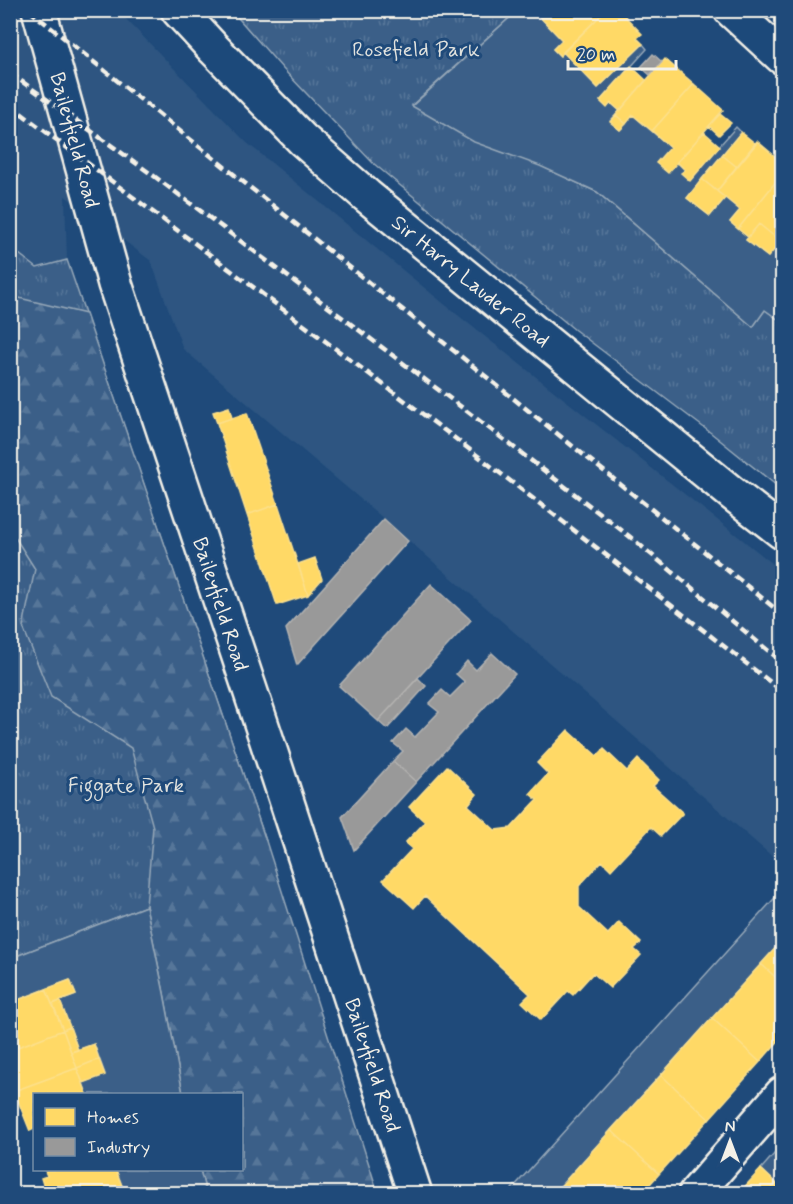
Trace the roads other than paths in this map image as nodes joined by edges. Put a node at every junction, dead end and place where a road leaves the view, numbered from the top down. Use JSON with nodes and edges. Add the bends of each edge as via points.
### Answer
{"nodes":[{"id":1,"x":39,"y":10,"type":"edge"},
{"id":2,"x":178,"y":10,"type":"edge"},
{"id":3,"x":731,"y":10,"type":"edge"},
{"id":4,"x":783,"y":57,"type":"edge"},
{"id":5,"x":783,"y":532,"type":"edge"},
{"id":6,"x":783,"y":1094,"type":"edge"},
{"id":7,"x":415,"y":1194,"type":"edge"},
{"id":8,"x":695,"y":1194,"type":"edge"}],
"edges":[{"from":1,"to":7,"type":"main road","name":"Baileyfield Road","via":[[115,284]]},
{"from":2,"to":5,"type":"main road","name":"Sir Harry Lauder Road","via":[[303,140],[367,196]]},
{"from":3,"to":4,"type":"main road"},
{"from":6,"to":8,"type":"main road"}]}
